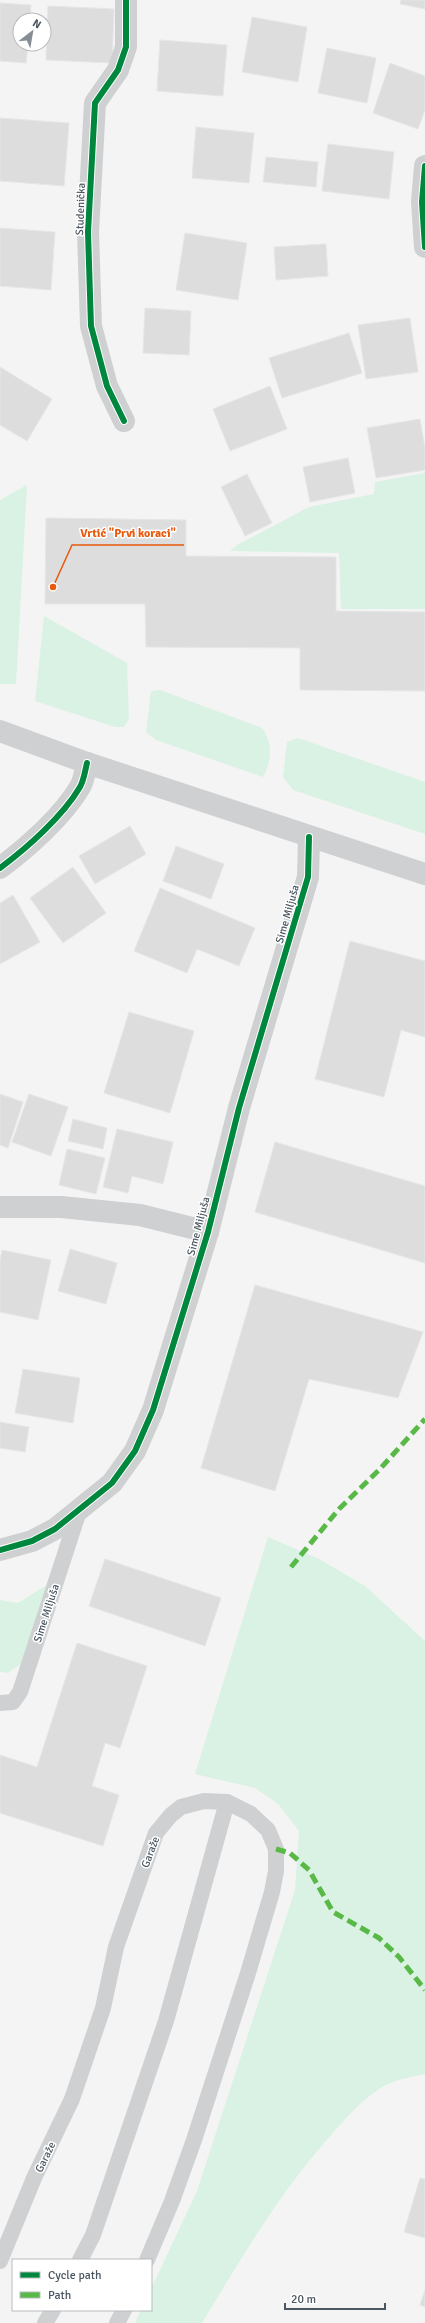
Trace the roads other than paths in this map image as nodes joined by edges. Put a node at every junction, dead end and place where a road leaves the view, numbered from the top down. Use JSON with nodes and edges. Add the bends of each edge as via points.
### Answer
{"nodes":[{"id":1,"x":126,"y":0,"type":"edge"},
{"id":2,"x":425,"y":166,"type":"edge"},
{"id":3,"x":425,"y":247,"type":"edge"},
{"id":4,"x":124,"y":421,"type":"dead end"},
{"id":5,"x":0,"y":731,"type":"edge"},
{"id":6,"x":87,"y":763,"type":"junction"},
{"id":7,"x":309,"y":837,"type":"junction"},
{"id":8,"x":0,"y":868,"type":"edge"},
{"id":9,"x":425,"y":874,"type":"edge"},
{"id":10,"x":0,"y":1207,"type":"edge"},
{"id":11,"x":208,"y":1232,"type":"junction"},
{"id":12,"x":79,"y":1511,"type":"junction"},
{"id":13,"x":0,"y":1550,"type":"edge"},
{"id":14,"x":0,"y":1703,"type":"edge"},
{"id":15,"x":227,"y":1802,"type":"junction"},
{"id":16,"x":81,"y":2259,"type":"edge"},
{"id":17,"x":147,"y":2259,"type":"edge"},
{"id":18,"x":0,"y":2261,"type":"edge"},
{"id":19,"x":52,"y":2311,"type":"edge"},
{"id":20,"x":123,"y":2311,"type":"edge"},
{"id":21,"x":45,"y":2323,"type":"edge"},
{"id":22,"x":117,"y":2323,"type":"edge"}],
"edges":[{"from":1,"to":4,"type":"street","name":"Studenička","via":[[126,47],[118,70],[95,103],[88,232],[91,326],[107,386]]},
{"from":2,"to":3,"type":"street","via":[[422,202]]},
{"from":5,"to":6,"type":"street"},
{"from":6,"to":7,"type":"street"},
{"from":6,"to":8,"type":"street","via":[[81,785],[68,803],[19,854]]},
{"from":7,"to":9,"type":"street"},
{"from":7,"to":11,"type":"street","name":"Sime Miljuša","via":[[308,877],[239,1108]]},
{"from":10,"to":11,"type":"street","name":"Sime Miljuša","via":[[61,1207],[140,1215]]},
{"from":11,"to":12,"type":"street","name":"Sime Miljuša","via":[[153,1410],[135,1451],[112,1483]]},
{"from":12,"to":13,"type":"street","name":"Sime Miljuša","via":[[55,1529],[32,1541]]},
{"from":12,"to":14,"type":"lane","name":"Sime Miljuša","via":[[20,1692],[13,1702]]},
{"from":15,"to":16,"type":"lane","via":[[166,2021],[93,2235]]},
{"from":15,"to":17,"type":"lane","name":"Garaže","via":[[251,1814],[268,1830],[276,1849],[276,1870],[248,1973],[194,2140]]},
{"from":15,"to":18,"type":"lane","name":"Garaže","via":[[204,1801],[181,1807],[156,1834],[116,1947],[103,2008],[72,2100],[34,2178]]},
{"from":19,"to":21,"type":"lane"},
{"from":20,"to":22,"type":"lane"}]}
